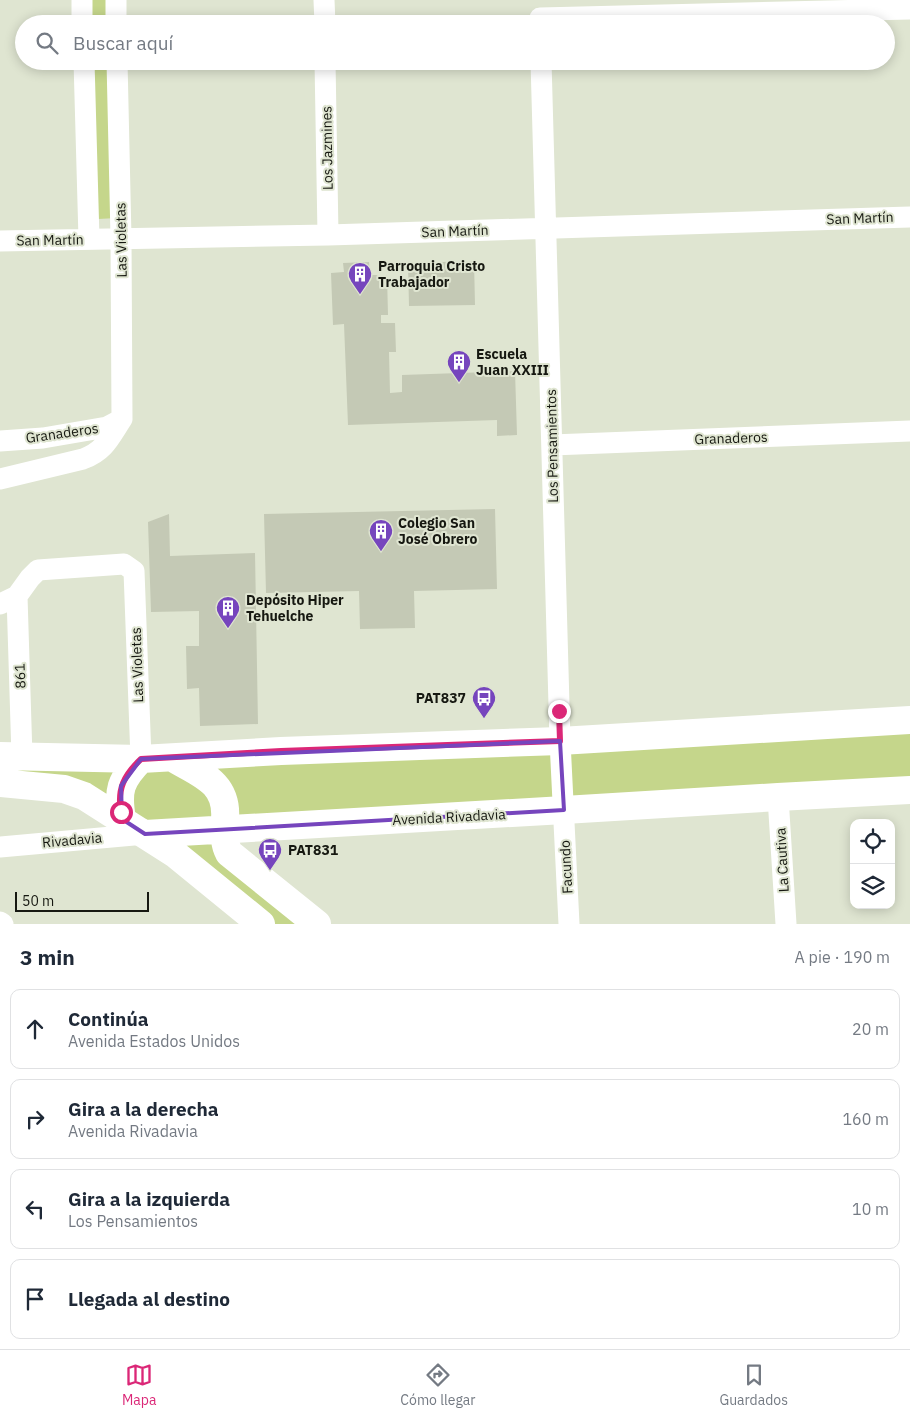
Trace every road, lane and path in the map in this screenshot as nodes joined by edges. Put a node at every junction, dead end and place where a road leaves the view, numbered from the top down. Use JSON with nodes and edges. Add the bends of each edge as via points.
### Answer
{"nodes":[{"id":1,"x":82,"y":0,"type":"edge"},
{"id":2,"x":116,"y":0,"type":"edge"},
{"id":3,"x":324,"y":0,"type":"edge"},
{"id":4,"x":910,"y":9,"type":"edge"},
{"id":5,"x":540,"y":14,"type":"edge"},
{"id":6,"x":82,"y":15,"type":"edge"},
{"id":7,"x":116,"y":15,"type":"edge"},
{"id":8,"x":325,"y":15,"type":"edge"},
{"id":9,"x":84,"y":70,"type":"edge"},
{"id":10,"x":117,"y":70,"type":"edge"},
{"id":11,"x":325,"y":70,"type":"edge"},
{"id":12,"x":542,"y":70,"type":"edge"},
{"id":13,"x":910,"y":217,"type":"edge"},
{"id":14,"x":546,"y":228,"type":"junction"},
{"id":15,"x":328,"y":235,"type":"junction"},
{"id":16,"x":121,"y":238,"type":"junction"},
{"id":17,"x":89,"y":239,"type":"junction"},
{"id":18,"x":0,"y":241,"type":"edge"},
{"id":19,"x":122,"y":419,"type":"junction"},
{"id":20,"x":910,"y":431,"type":"edge"},
{"id":21,"x":0,"y":441,"type":"edge"},
{"id":22,"x":552,"y":445,"type":"junction"},
{"id":23,"x":0,"y":479,"type":"edge"},
{"id":24,"x":8,"y":600,"type":"edge"},
{"id":25,"x":910,"y":720,"type":"edge"},
{"id":26,"x":560,"y":741,"type":"junction"},
{"id":27,"x":11,"y":756,"type":"edge"},
{"id":28,"x":174,"y":758,"type":"junction"},
{"id":29,"x":141,"y":759,"type":"junction"},
{"id":30,"x":0,"y":784,"type":"edge"},
{"id":31,"x":910,"y":790,"type":"edge"},
{"id":32,"x":778,"y":796,"type":"junction"},
{"id":33,"x":564,"y":810,"type":"junction"},
{"id":34,"x":122,"y":819,"type":"junction"},
{"id":35,"x":225,"y":829,"type":"junction"},
{"id":36,"x":145,"y":834,"type":"junction"},
{"id":37,"x":0,"y":847,"type":"edge"},
{"id":38,"x":261,"y":924,"type":"edge"},
{"id":39,"x":317,"y":924,"type":"edge"},
{"id":40,"x":569,"y":924,"type":"edge"},
{"id":41,"x":786,"y":924,"type":"edge"}],
"edges":[{"from":1,"to":6,"type":"street"},
{"from":2,"to":7,"type":"street"},
{"from":3,"to":8,"type":"street"},
{"from":4,"to":5,"type":"street"},
{"from":9,"to":17,"type":"street"},
{"from":10,"to":16,"type":"street","name":"Las Violetas"},
{"from":11,"to":15,"type":"street","name":"Los Jazmines"},
{"from":12,"to":14,"type":"street","name":"Los Pensamientos"},
{"from":13,"to":14,"type":"street","name":"San Martín"},
{"from":14,"to":15,"type":"street","name":"San Martín"},
{"from":14,"to":22,"type":"street","name":"Los Pensamientos"},
{"from":15,"to":16,"type":"street","name":"San Martín"},
{"from":16,"to":17,"type":"street","name":"San Martín"},
{"from":16,"to":19,"type":"street","name":"Las Violetas"},
{"from":17,"to":18,"type":"street","name":"San Martín"},
{"from":19,"to":21,"type":"street","name":"Granaderos","via":[[107,427],[43,438]]},
{"from":19,"to":23,"type":"street","via":[[104,446],[94,454]]},
{"from":20,"to":22,"type":"street","name":"Granaderos"},
{"from":22,"to":26,"type":"street","name":"Los Pensamientos"},
{"from":24,"to":27,"type":"street","name":"861"},
{"from":24,"to":29,"type":"street","name":"Las Violetas","via":[[38,570],[124,564],[134,571]]},
{"from":25,"to":26,"type":"main road"},
{"from":26,"to":28,"type":"main road"},
{"from":26,"to":33,"type":"street","name":"Los Pensamientos"},
{"from":27,"to":29,"type":"main road"},
{"from":28,"to":29,"type":"main road"},
{"from":28,"to":35,"type":"main road","via":[[212,780],[226,809]]},
{"from":29,"to":34,"type":"main road","via":[[129,771],[122,786],[119,802]]},
{"from":30,"to":34,"type":"main road","via":[[64,789],[84,796]]},
{"from":31,"to":32,"type":"main road","name":"Avenida Rivadavia"},
{"from":32,"to":33,"type":"main road","name":"Avenida Rivadavia"},
{"from":32,"to":41,"type":"street","name":"La Cautiva"},
{"from":33,"to":35,"type":"main road","name":"Avenida Rivadavia"},
{"from":33,"to":40,"type":"street","name":"Facundo"},
{"from":34,"to":36,"type":"main road"},
{"from":35,"to":36,"type":"main road","name":"Avenida Rivadavia"},
{"from":35,"to":39,"type":"main road","via":[[224,845],[228,853]]},
{"from":36,"to":37,"type":"street","name":"Rivadavia"},
{"from":36,"to":38,"type":"main road","via":[[175,854]]}]}
